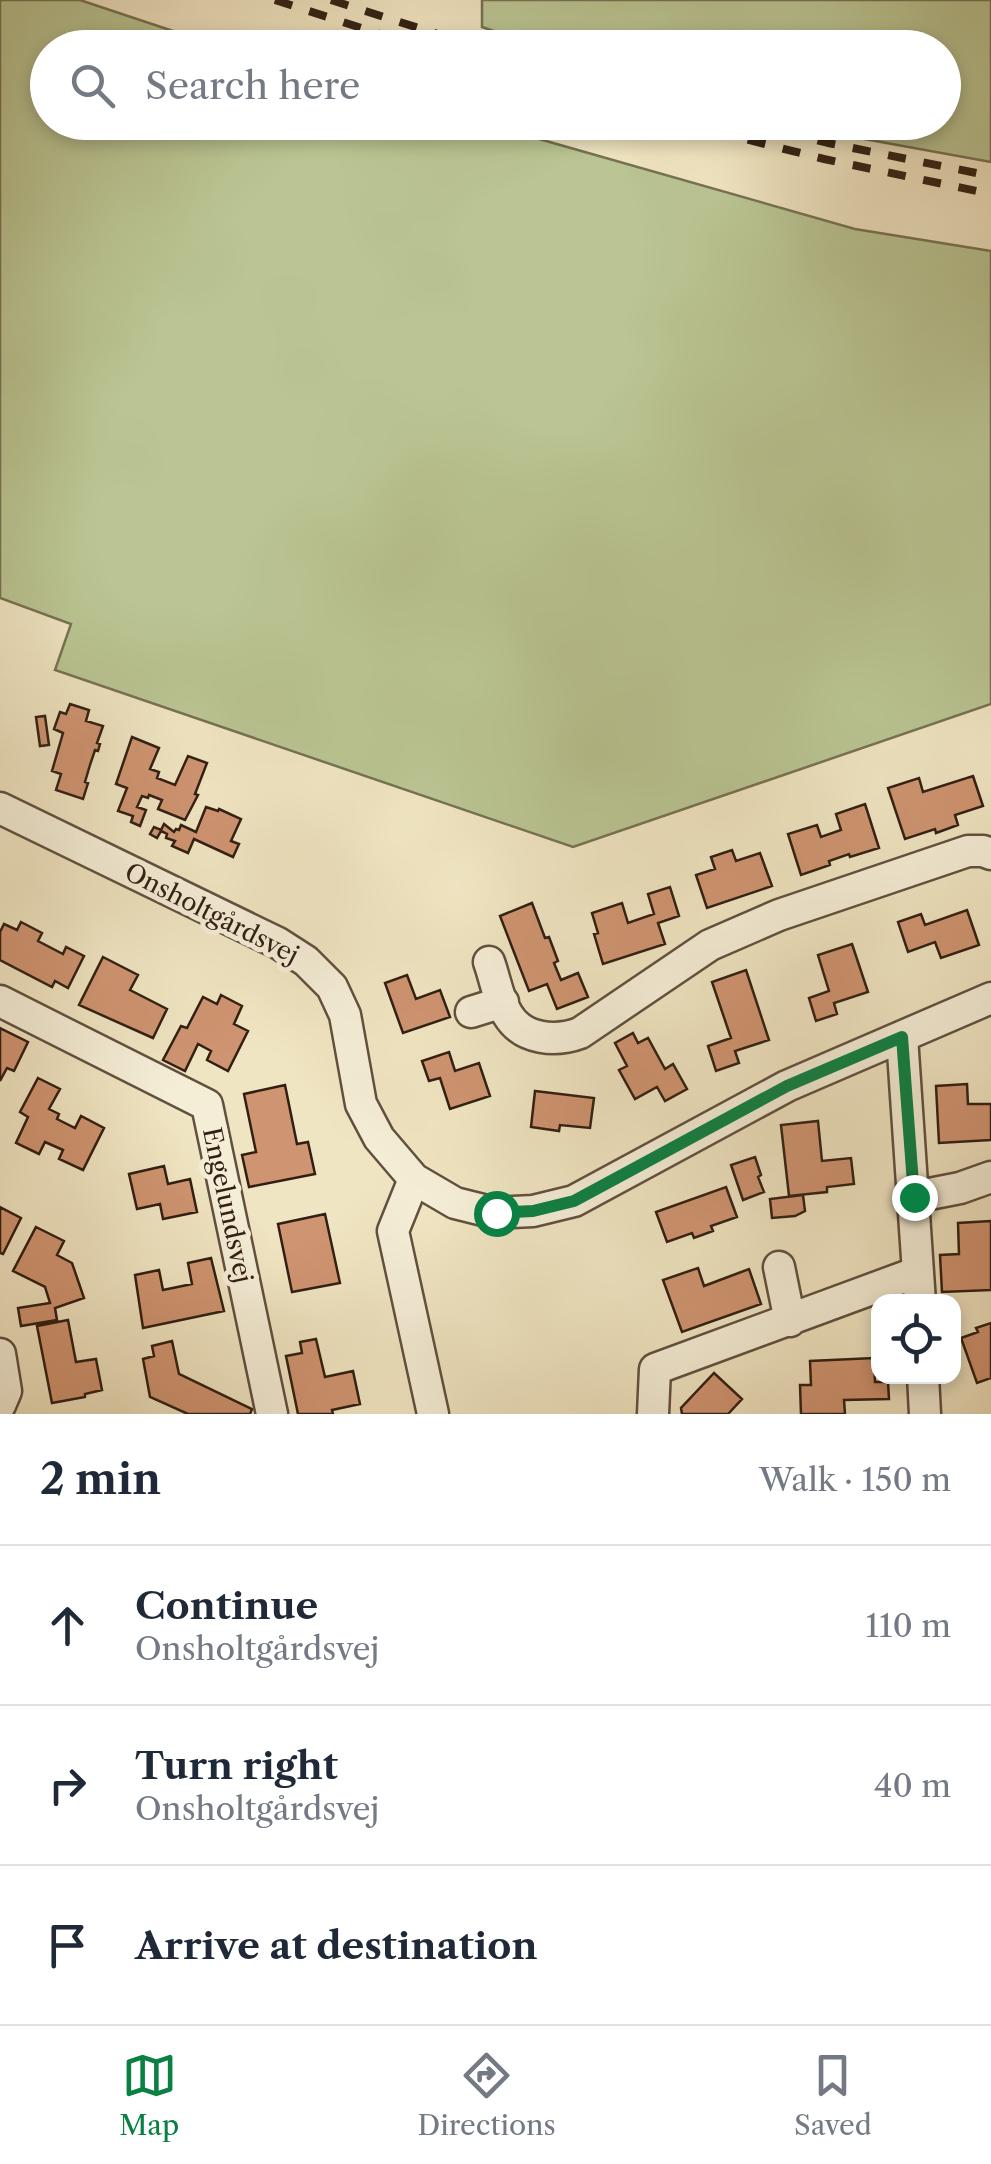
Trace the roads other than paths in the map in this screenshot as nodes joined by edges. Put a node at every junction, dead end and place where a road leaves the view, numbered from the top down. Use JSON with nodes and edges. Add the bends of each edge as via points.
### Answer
{"nodes":[{"id":1,"x":0,"y":808,"type":"edge"},
{"id":2,"x":991,"y":854,"type":"edge"},
{"id":3,"x":489,"y":962,"type":"dead end"},
{"id":4,"x":991,"y":998,"type":"edge"},
{"id":5,"x":0,"y":1001,"type":"edge"},
{"id":6,"x":503,"y":1002,"type":"junction"},
{"id":7,"x":471,"y":1012,"type":"dead end"},
{"id":8,"x":902,"y":1037,"type":"junction"},
{"id":9,"x":991,"y":1177,"type":"edge"},
{"id":10,"x":414,"y":1179,"type":"junction"},
{"id":11,"x":914,"y":1197,"type":"junction"},
{"id":12,"x":779,"y":1267,"type":"dead end"},
{"id":13,"x":919,"y":1287,"type":"edge"},
{"id":14,"x":790,"y":1321,"type":"junction"},
{"id":15,"x":0,"y":1354,"type":"edge"},
{"id":16,"x":923,"y":1384,"type":"edge"},
{"id":17,"x":0,"y":1405,"type":"edge"},
{"id":18,"x":272,"y":1414,"type":"edge"},
{"id":19,"x":433,"y":1414,"type":"edge"},
{"id":20,"x":653,"y":1414,"type":"edge"},
{"id":21,"x":925,"y":1414,"type":"edge"}],
"edges":[{"from":1,"to":10,"type":"street","name":"Onsholtgårdsvej","via":[[306,961],[332,987],[345,1015],[361,1104],[378,1138]]},
{"from":2,"to":6,"type":"street","via":[[968,851],[710,945],[565,1039],[519,1027]]},
{"from":3,"to":6,"type":"street"},
{"from":4,"to":8,"type":"street","name":"Onsholtgårdsvej"},
{"from":5,"to":18,"type":"street","name":"Engelundsvej","via":[[207,1106]]},
{"from":6,"to":7,"type":"street"},
{"from":8,"to":10,"type":"street","name":"Onsholtgårdsvej","via":[[787,1086],[574,1201],[496,1213],[455,1203]]},
{"from":8,"to":11,"type":"street"},
{"from":9,"to":11,"type":"street"},
{"from":10,"to":19,"type":"street","via":[[393,1231]]},
{"from":11,"to":13,"type":"street"},
{"from":12,"to":14,"type":"street"},
{"from":13,"to":14,"type":"street"},
{"from":14,"to":20,"type":"street","via":[[655,1369]]},
{"from":15,"to":17,"type":"street","via":[[6,1391]]},
{"from":16,"to":21,"type":"street"}]}
